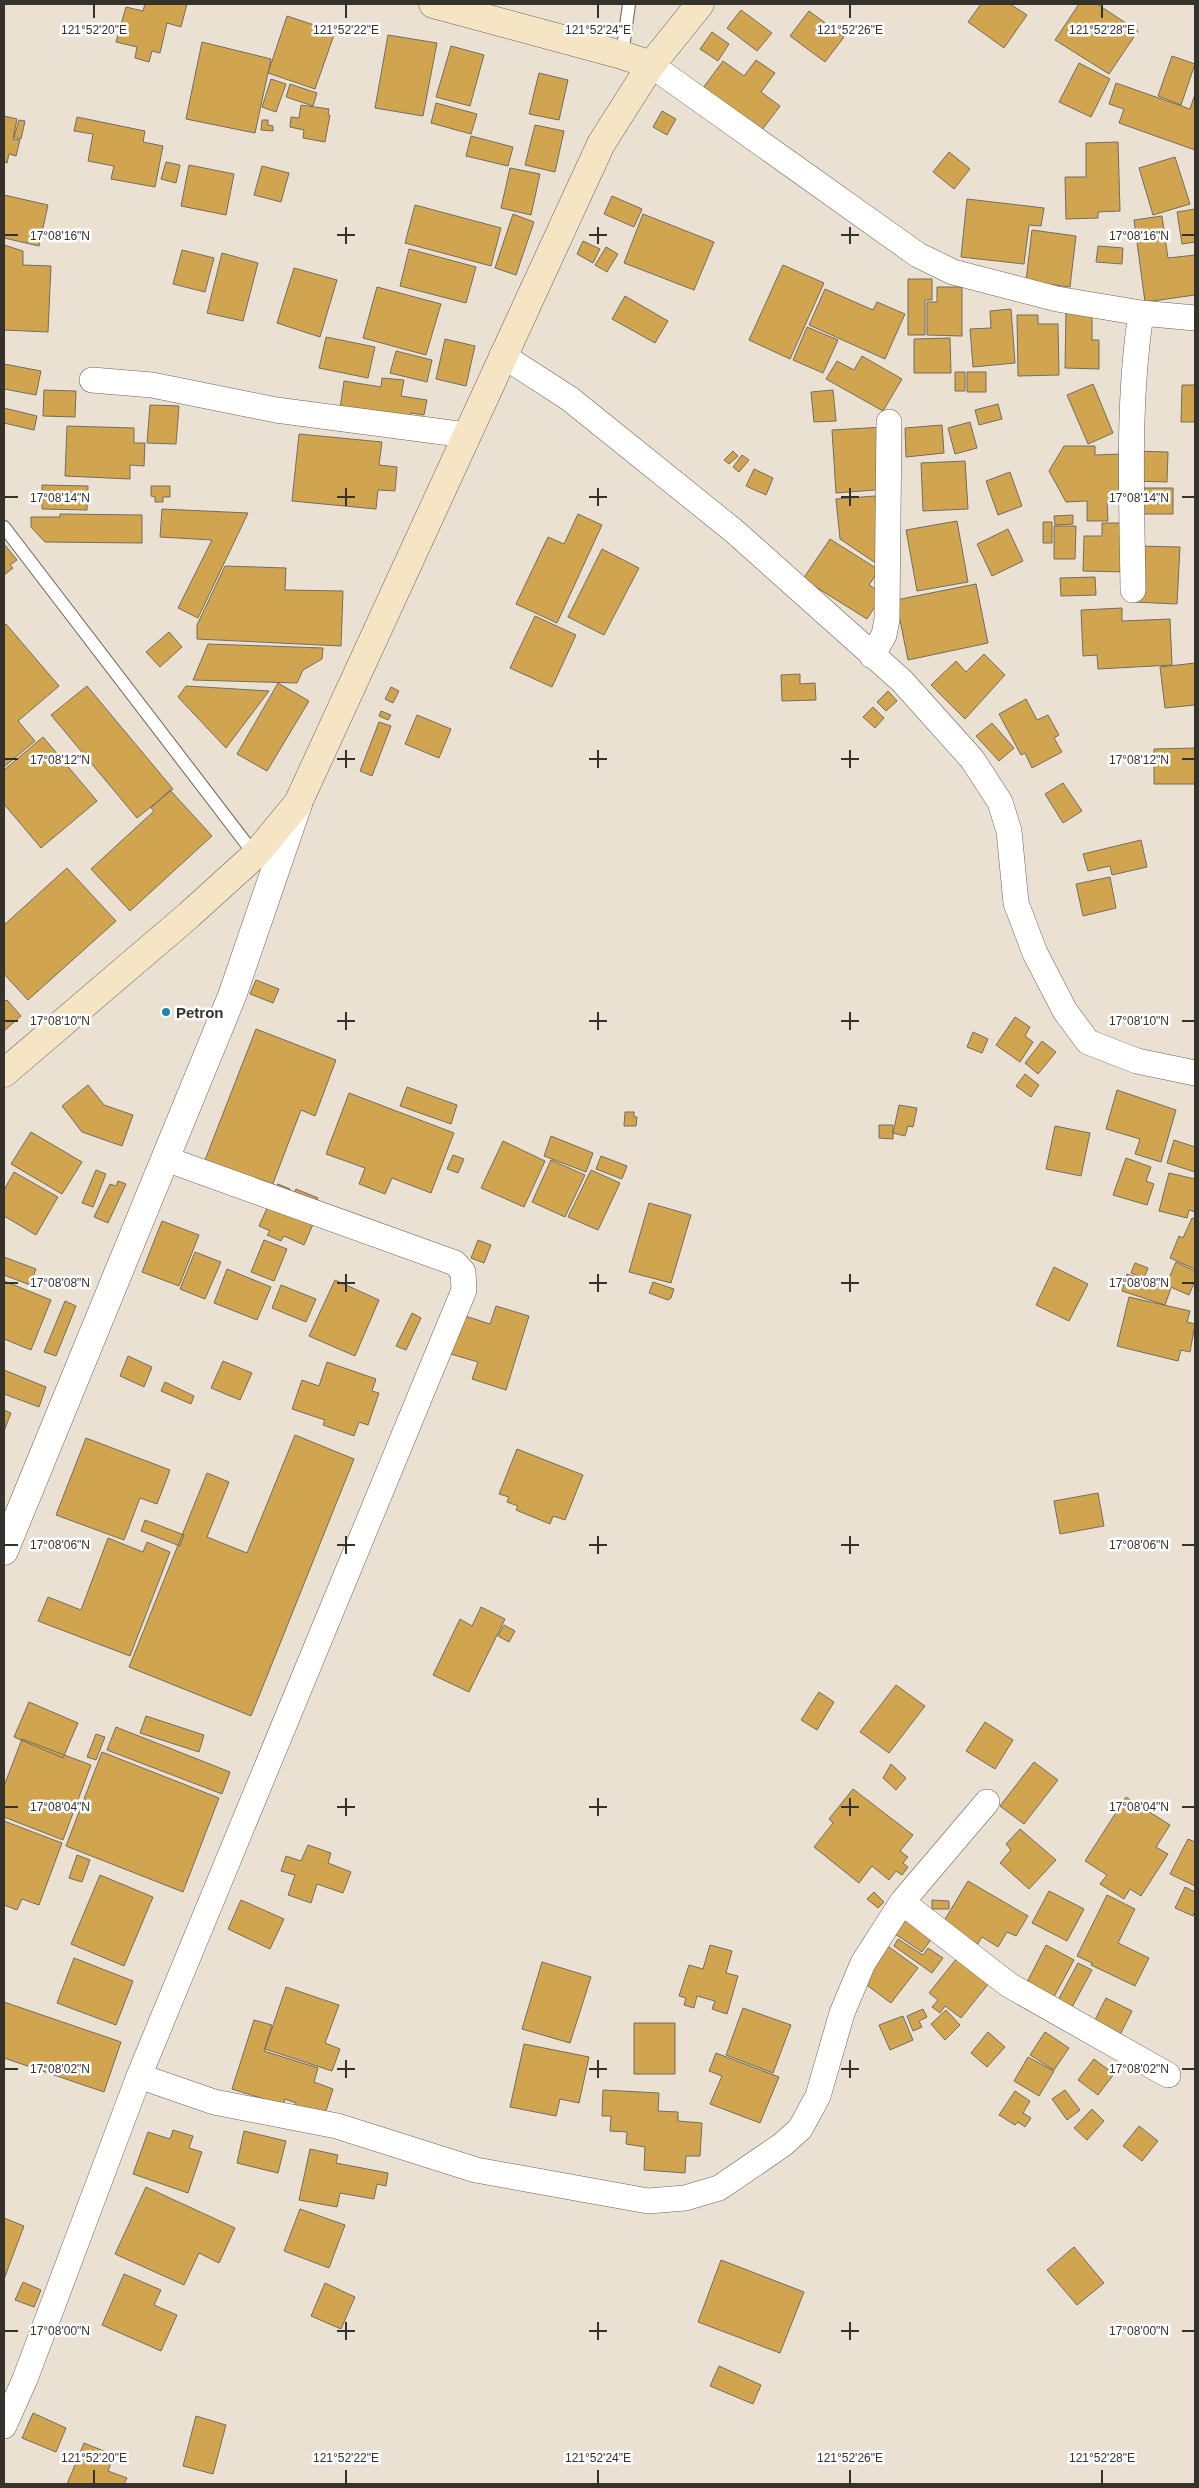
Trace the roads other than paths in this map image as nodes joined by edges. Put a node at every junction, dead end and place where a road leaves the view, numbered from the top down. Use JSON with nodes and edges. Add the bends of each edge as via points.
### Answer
{"nodes":[{"id":1,"x":433,"y":4,"type":"edge"},
{"id":2,"x":628,"y":4,"type":"edge"},
{"id":3,"x":700,"y":4,"type":"edge"},
{"id":4,"x":622,"y":55,"type":"junction"},
{"id":5,"x":651,"y":66,"type":"junction"},
{"id":6,"x":1140,"y":314,"type":"junction"},
{"id":7,"x":1195,"y":318,"type":"edge"},
{"id":8,"x":502,"y":355,"type":"junction"},
{"id":9,"x":92,"y":380,"type":"dead end"},
{"id":10,"x":889,"y":422,"type":"dead end"},
{"id":11,"x":466,"y":435,"type":"junction"},
{"id":12,"x":4,"y":527,"type":"edge"},
{"id":13,"x":1133,"y":590,"type":"dead end"},
{"id":14,"x":872,"y":656,"type":"junction"},
{"id":15,"x":298,"y":803,"type":"junction"},
{"id":16,"x":255,"y":855,"type":"junction"},
{"id":17,"x":4,"y":1073,"type":"edge"},
{"id":18,"x":1195,"y":1073,"type":"edge"},
{"id":19,"x":166,"y":1159,"type":"junction"},
{"id":20,"x":4,"y":1551,"type":"edge"},
{"id":21,"x":987,"y":1802,"type":"dead end"},
{"id":22,"x":902,"y":1902,"type":"junction"},
{"id":23,"x":1168,"y":2075,"type":"dead end"},
{"id":24,"x":139,"y":2076,"type":"junction"},
{"id":25,"x":4,"y":2426,"type":"edge"}],
"edges":[{"from":1,"to":4,"type":"main road"},
{"from":2,"to":4,"type":"lane"},
{"from":3,"to":5,"type":"main road"},
{"from":4,"to":5,"type":"main road"},
{"from":5,"to":6,"type":"street","via":[[918,256],[962,275],[1057,299]]},
{"from":5,"to":8,"type":"main road","via":[[601,144]]},
{"from":6,"to":7,"type":"street"},
{"from":6,"to":13,"type":"street","via":[[1133,363],[1131,420]]},
{"from":8,"to":11,"type":"main road"},
{"from":8,"to":14,"type":"street","via":[[570,399],[734,531]]},
{"from":9,"to":11,"type":"street","via":[[152,385],[276,410]]},
{"from":10,"to":14,"type":"street","via":[[887,620],[884,634]]},
{"from":11,"to":15,"type":"main road"},
{"from":12,"to":16,"type":"lane"},
{"from":14,"to":18,"type":"street","via":[[938,718],[1000,802],[1009,831],[1016,903],[1035,953],[1065,1011],[1088,1042],[1137,1061]]},
{"from":15,"to":16,"type":"main road"},
{"from":15,"to":19,"type":"street","via":[[232,996]]},
{"from":16,"to":17,"type":"main road"},
{"from":19,"to":20,"type":"street"},
{"from":19,"to":24,"type":"street","via":[[455,1263],[465,1280],[464,1290]]},
{"from":21,"to":22,"type":"street"},
{"from":22,"to":23,"type":"street","via":[[1009,1985]]},
{"from":22,"to":24,"type":"street","via":[[863,1963],[842,2013],[818,2096],[800,2129],[718,2188],[685,2198],[648,2201],[476,2170],[337,2126],[214,2102]]},
{"from":24,"to":25,"type":"street","via":[[25,2379]]}]}
